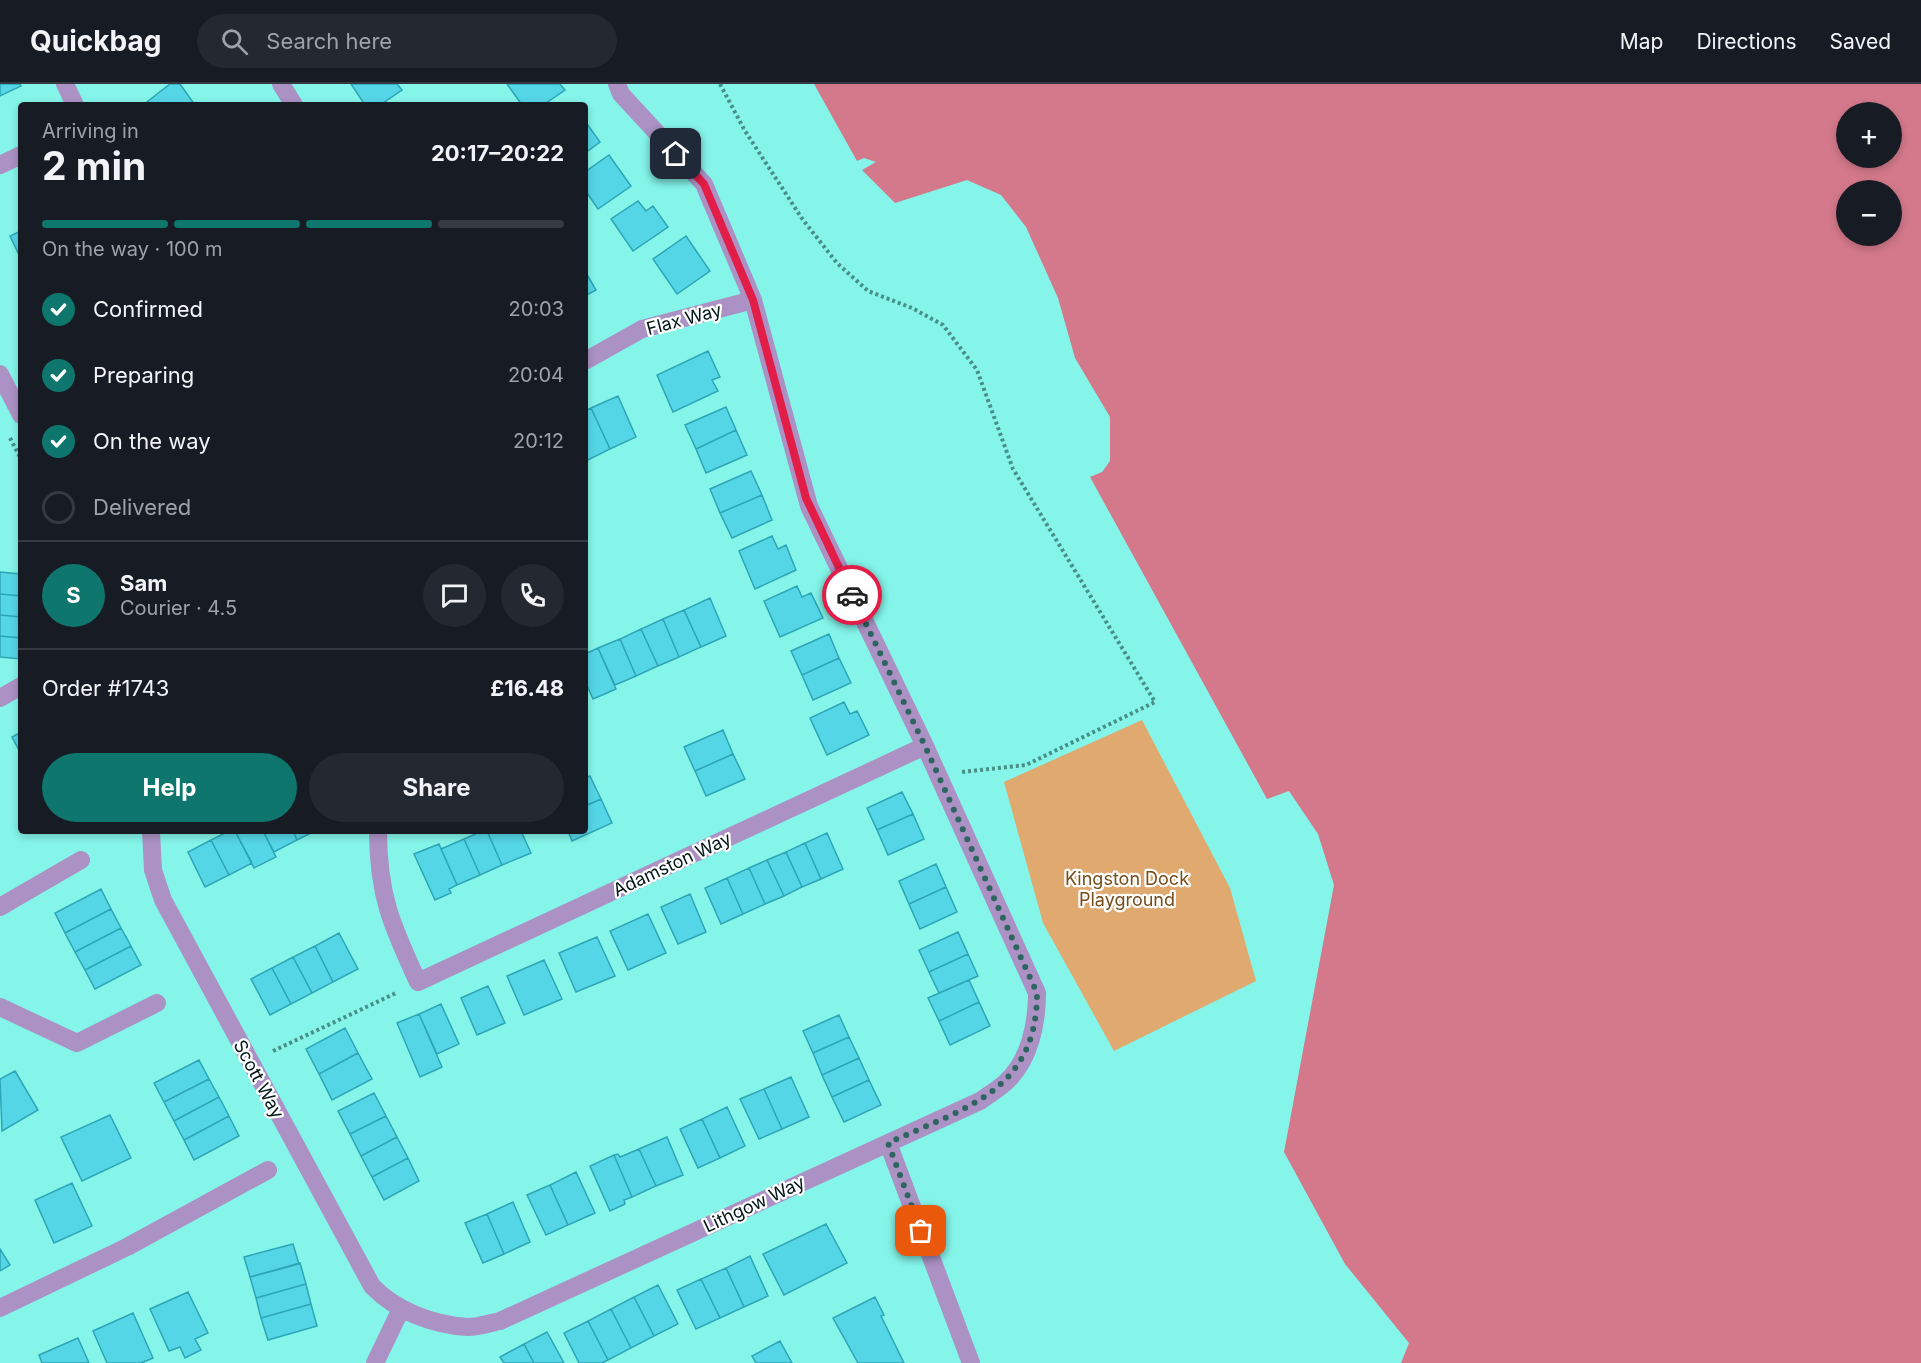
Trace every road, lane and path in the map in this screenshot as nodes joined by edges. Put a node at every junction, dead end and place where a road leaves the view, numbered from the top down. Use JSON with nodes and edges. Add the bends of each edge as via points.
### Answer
{"nodes":[{"id":1,"x":65,"y":84,"type":"edge"},
{"id":2,"x":281,"y":84,"type":"edge"},
{"id":3,"x":617,"y":84,"type":"edge"},
{"id":4,"x":720,"y":84,"type":"edge"},
{"id":5,"x":74,"y":102,"type":"edge"},
{"id":6,"x":292,"y":102,"type":"edge"},
{"id":7,"x":18,"y":156,"type":"edge"},
{"id":8,"x":0,"y":165,"type":"edge"},
{"id":9,"x":753,"y":300,"type":"junction"},
{"id":10,"x":588,"y":359,"type":"edge"},
{"id":11,"x":0,"y":374,"type":"edge"},
{"id":12,"x":18,"y":409,"type":"edge"},
{"id":13,"x":18,"y":688,"type":"edge"},
{"id":14,"x":0,"y":698,"type":"edge"},
{"id":15,"x":925,"y":746,"type":"junction"},
{"id":16,"x":938,"y":774,"type":"junction"},
{"id":17,"x":151,"y":834,"type":"edge"},
{"id":18,"x":378,"y":834,"type":"edge"},
{"id":19,"x":81,"y":860,"type":"dead end"},
{"id":20,"x":0,"y":907,"type":"edge"},
{"id":21,"x":418,"y":982,"type":"junction"},
{"id":22,"x":157,"y":1004,"type":"dead end"},
{"id":23,"x":0,"y":1007,"type":"edge"},
{"id":24,"x":249,"y":1062,"type":"junction"},
{"id":25,"x":888,"y":1143,"type":"junction"},
{"id":26,"x":268,"y":1170,"type":"dead end"},
{"id":27,"x":0,"y":1308,"type":"edge"},
{"id":28,"x":401,"y":1309,"type":"junction"},
{"id":29,"x":375,"y":1363,"type":"edge"},
{"id":30,"x":971,"y":1363,"type":"edge"}],
"edges":[{"from":1,"to":5,"type":"street"},
{"from":2,"to":6,"type":"street"},
{"from":3,"to":9,"type":"street","name":"Lithgow Way","via":[[621,94],[704,184]]},
{"from":4,"to":16,"type":"path","via":[[803,220],[837,263],[868,291],[943,325],[977,370],[1013,469],[1155,702],[1026,765]]},
{"from":7,"to":8,"type":"street"},
{"from":9,"to":10,"type":"street","name":"Flax Way","via":[[642,329]]},
{"from":9,"to":15,"type":"street","name":"Lithgow Way","via":[[806,498]]},
{"from":11,"to":12,"type":"street"},
{"from":13,"to":14,"type":"street"},
{"from":15,"to":16,"type":"street","name":"Lithgow Way"},
{"from":15,"to":21,"type":"street","name":"Adamston Way"},
{"from":16,"to":25,"type":"street","name":"Lithgow Way","via":[[1037,993],[1037,1019],[1027,1050],[1008,1080],[980,1101]]},
{"from":17,"to":24,"type":"street","name":"Scott Way","via":[[153,870],[163,900]]},
{"from":18,"to":21,"type":"street","via":[[378,870],[391,924]]},
{"from":19,"to":20,"type":"street"},
{"from":21,"to":24,"type":"path"},
{"from":22,"to":23,"type":"street","via":[[77,1043]]},
{"from":24,"to":28,"type":"street","name":"Scott Way","via":[[372,1286]]},
{"from":25,"to":28,"type":"street","name":"Lithgow Way","via":[[500,1321],[470,1327],[436,1322]]},
{"from":25,"to":30,"type":"street"},
{"from":26,"to":27,"type":"street","via":[[128,1247]]},
{"from":28,"to":29,"type":"street"}]}
